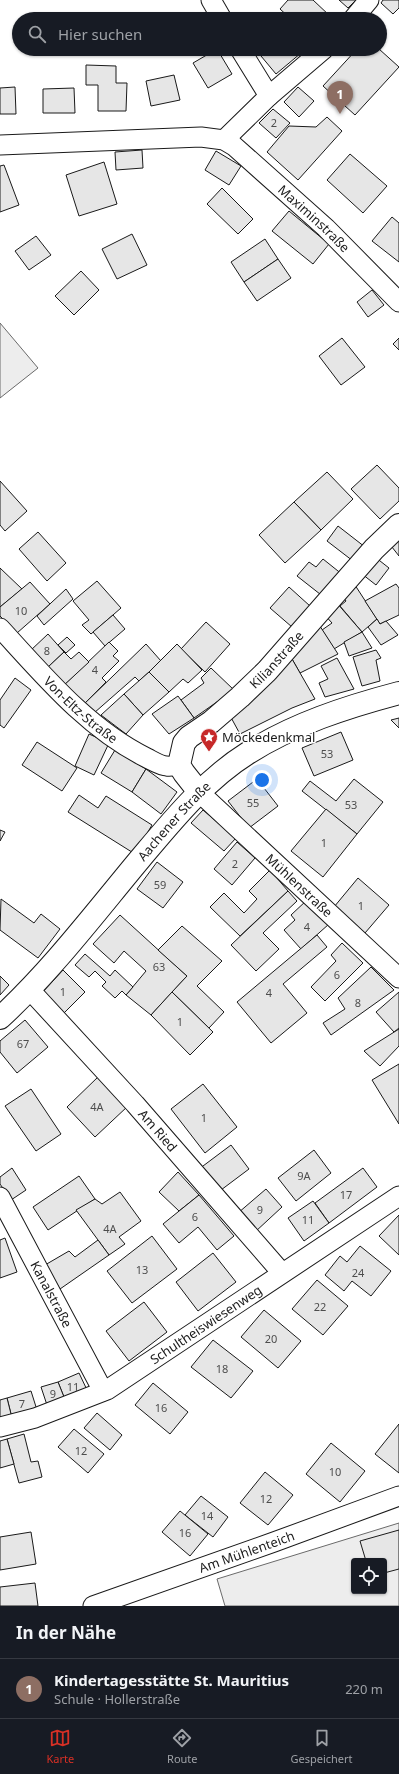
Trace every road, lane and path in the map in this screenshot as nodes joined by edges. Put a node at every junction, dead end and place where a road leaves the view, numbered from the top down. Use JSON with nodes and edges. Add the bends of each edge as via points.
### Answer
{"nodes":[{"id":1,"x":211,"y":0,"type":"edge"},
{"id":2,"x":369,"y":0,"type":"edge"},
{"id":3,"x":218,"y":12,"type":"edge"},
{"id":4,"x":359,"y":12,"type":"edge"},
{"id":5,"x":244,"y":56,"type":"edge"},
{"id":6,"x":316,"y":56,"type":"edge"},
{"id":7,"x":269,"y":96,"type":"junction"},
{"id":8,"x":224,"y":140,"type":"junction"},
{"id":9,"x":0,"y":145,"type":"edge"},
{"id":10,"x":399,"y":302,"type":"edge"},
{"id":11,"x":399,"y":525,"type":"edge"},
{"id":12,"x":0,"y":628,"type":"edge"},
{"id":13,"x":399,"y":693,"type":"edge"},
{"id":14,"x":179,"y":765,"type":"junction"},
{"id":15,"x":199,"y":792,"type":"junction"},
{"id":16,"x":399,"y":978,"type":"edge"},
{"id":17,"x":30,"y":990,"type":"junction"},
{"id":18,"x":0,"y":1018,"type":"edge"},
{"id":19,"x":399,"y":1196,"type":"edge"},
{"id":20,"x":0,"y":1197,"type":"edge"},
{"id":21,"x":282,"y":1273,"type":"junction"},
{"id":22,"x":103,"y":1391,"type":"junction"},
{"id":23,"x":0,"y":1428,"type":"edge"},
{"id":24,"x":399,"y":1496,"type":"edge"},
{"id":25,"x":93,"y":1606,"type":"edge"}],
"edges":[{"from":1,"to":3,"type":"street"},
{"from":2,"to":4,"type":"street"},
{"from":5,"to":7,"type":"street"},
{"from":6,"to":7,"type":"street"},
{"from":7,"to":8,"type":"street"},
{"from":8,"to":9,"type":"street","name":"Maximinstraße","via":[[201,137]]},
{"from":8,"to":10,"type":"street","name":"Maximinstraße","via":[[326,228]]},
{"from":11,"to":14,"type":"main road","name":"Kilianstraße","via":[[374,548],[267,671],[223,712],[189,737],[184,744]]},
{"from":12,"to":14,"type":"street","name":"Von-Eltz-Straße","via":[[59,692],[101,728],[153,761],[166,767]]},
{"from":13,"to":15,"type":"main road","name":"Aachener Straße","via":[[311,721],[247,754]]},
{"from":14,"to":15,"type":"main road"},
{"from":15,"to":16,"type":"street","name":"Mühlenstraße"},
{"from":15,"to":17,"type":"main road","name":"Aachener Straße","via":[[170,822]]},
{"from":17,"to":18,"type":"main road","name":"Aachener Straße"},
{"from":17,"to":21,"type":"street","name":"Am Ried","via":[[135,1104]]},
{"from":19,"to":21,"type":"street","name":"Schultheiswiesenweg"},
{"from":20,"to":22,"type":"street","name":"Kanalstraße"},
{"from":21,"to":22,"type":"street","name":"Schultheiswiesenweg"},
{"from":22,"to":23,"type":"street","name":"Schultheiswiesenweg","via":[[35,1418]]},
{"from":24,"to":25,"type":"street","name":"Am Mühlenteich"}]}
